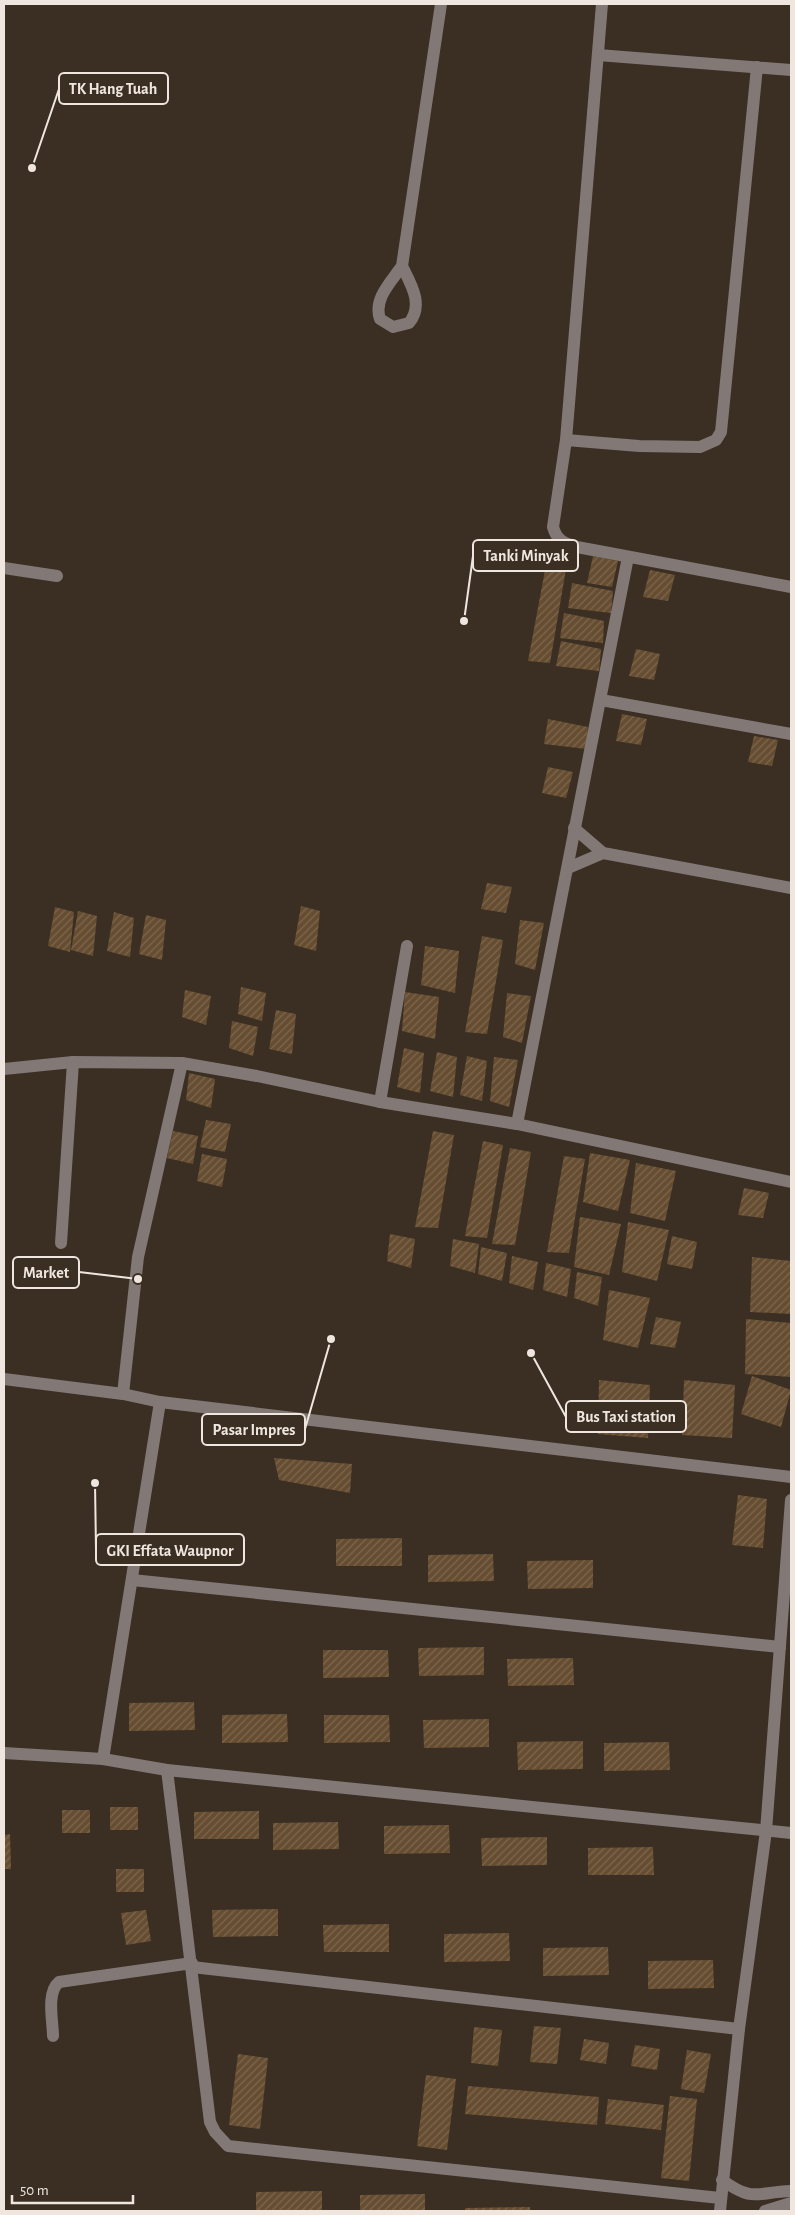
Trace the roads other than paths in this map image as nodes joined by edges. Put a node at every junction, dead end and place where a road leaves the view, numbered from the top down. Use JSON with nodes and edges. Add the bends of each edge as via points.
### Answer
{"nodes":[{"id":1,"x":441,"y":4,"type":"edge"},
{"id":2,"x":602,"y":4,"type":"edge"},
{"id":3,"x":598,"y":55,"type":"junction"},
{"id":4,"x":757,"y":67,"type":"junction"},
{"id":5,"x":791,"y":70,"type":"edge"},
{"id":6,"x":402,"y":266,"type":"dead end"},
{"id":7,"x":566,"y":440,"type":"junction"},
{"id":8,"x":628,"y":557,"type":"junction"},
{"id":9,"x":4,"y":568,"type":"edge"},
{"id":10,"x":57,"y":576,"type":"dead end"},
{"id":11,"x":791,"y":587,"type":"edge"},
{"id":12,"x":600,"y":700,"type":"junction"},
{"id":13,"x":791,"y":734,"type":"edge"},
{"id":14,"x":574,"y":828,"type":"junction"},
{"id":15,"x":603,"y":853,"type":"junction"},
{"id":16,"x":568,"y":868,"type":"junction"},
{"id":17,"x":791,"y":888,"type":"edge"},
{"id":18,"x":407,"y":946,"type":"dead end"},
{"id":19,"x":73,"y":1062,"type":"junction"},
{"id":20,"x":182,"y":1063,"type":"junction"},
{"id":21,"x":4,"y":1069,"type":"edge"},
{"id":22,"x":380,"y":1102,"type":"junction"},
{"id":23,"x":517,"y":1124,"type":"junction"},
{"id":24,"x":791,"y":1182,"type":"edge"},
{"id":25,"x":61,"y":1243,"type":"dead end"},
{"id":26,"x":4,"y":1379,"type":"edge"},
{"id":27,"x":123,"y":1394,"type":"junction"},
{"id":28,"x":160,"y":1402,"type":"junction"},
{"id":29,"x":791,"y":1477,"type":"edge"},
{"id":30,"x":791,"y":1500,"type":"edge"},
{"id":31,"x":132,"y":1580,"type":"junction"},
{"id":32,"x":780,"y":1647,"type":"junction"},
{"id":33,"x":4,"y":1753,"type":"edge"},
{"id":34,"x":104,"y":1759,"type":"junction"},
{"id":35,"x":167,"y":1770,"type":"junction"},
{"id":36,"x":766,"y":1831,"type":"junction"},
{"id":37,"x":791,"y":1833,"type":"edge"},
{"id":38,"x":192,"y":1965,"type":"junction"},
{"id":39,"x":739,"y":2030,"type":"junction"},
{"id":40,"x":53,"y":2036,"type":"dead end"},
{"id":41,"x":722,"y":2180,"type":"junction"},
{"id":42,"x":791,"y":2191,"type":"edge"},
{"id":43,"x":758,"y":2196,"type":"junction"},
{"id":44,"x":791,"y":2203,"type":"edge"},
{"id":45,"x":720,"y":2205,"type":"edge"},
{"id":46,"x":773,"y":2210,"type":"edge"}],
"edges":[{"from":1,"to":6,"type":"street"},
{"from":2,"to":3,"type":"street"},
{"from":3,"to":4,"type":"street"},
{"from":3,"to":7,"type":"street"},
{"from":4,"to":5,"type":"street"},
{"from":4,"to":7,"type":"street","via":[[721,432],[716,440],[700,447]]},
{"from":7,"to":8,"type":"street","via":[[554,527],[556,535],[562,542],[576,547]]},
{"from":8,"to":11,"type":"street"},
{"from":8,"to":12,"type":"street"},
{"from":9,"to":10,"type":"street"},
{"from":12,"to":13,"type":"street"},
{"from":12,"to":14,"type":"street"},
{"from":14,"to":15,"type":"street"},
{"from":14,"to":16,"type":"street"},
{"from":15,"to":16,"type":"street"},
{"from":15,"to":17,"type":"street"},
{"from":16,"to":23,"type":"street"},
{"from":18,"to":22,"type":"street"},
{"from":19,"to":20,"type":"street"},
{"from":19,"to":21,"type":"street"},
{"from":19,"to":25,"type":"street"},
{"from":20,"to":22,"type":"street"},
{"from":20,"to":27,"type":"street","via":[[138,1258]]},
{"from":22,"to":23,"type":"street"},
{"from":23,"to":24,"type":"street"},
{"from":26,"to":27,"type":"street"},
{"from":27,"to":28,"type":"street"},
{"from":28,"to":29,"type":"street"},
{"from":28,"to":31,"type":"street"},
{"from":30,"to":32,"type":"street"},
{"from":31,"to":32,"type":"street"},
{"from":31,"to":34,"type":"street"},
{"from":32,"to":36,"type":"street"},
{"from":33,"to":34,"type":"street"},
{"from":34,"to":35,"type":"street"},
{"from":35,"to":36,"type":"street"},
{"from":35,"to":38,"type":"street"},
{"from":36,"to":37,"type":"street"},
{"from":36,"to":39,"type":"street"},
{"from":38,"to":39,"type":"street"},
{"from":38,"to":40,"type":"street","via":[[59,1982],[52,1993]]},
{"from":38,"to":45,"type":"street","via":[[210,2122],[228,2146]]},
{"from":39,"to":41,"type":"street"},
{"from":41,"to":43,"type":"street","via":[[735,2189]]},
{"from":41,"to":45,"type":"street"},
{"from":42,"to":43,"type":"street"},
{"from":43,"to":46,"type":"street"},
{"from":44,"to":46,"type":"street"}]}
